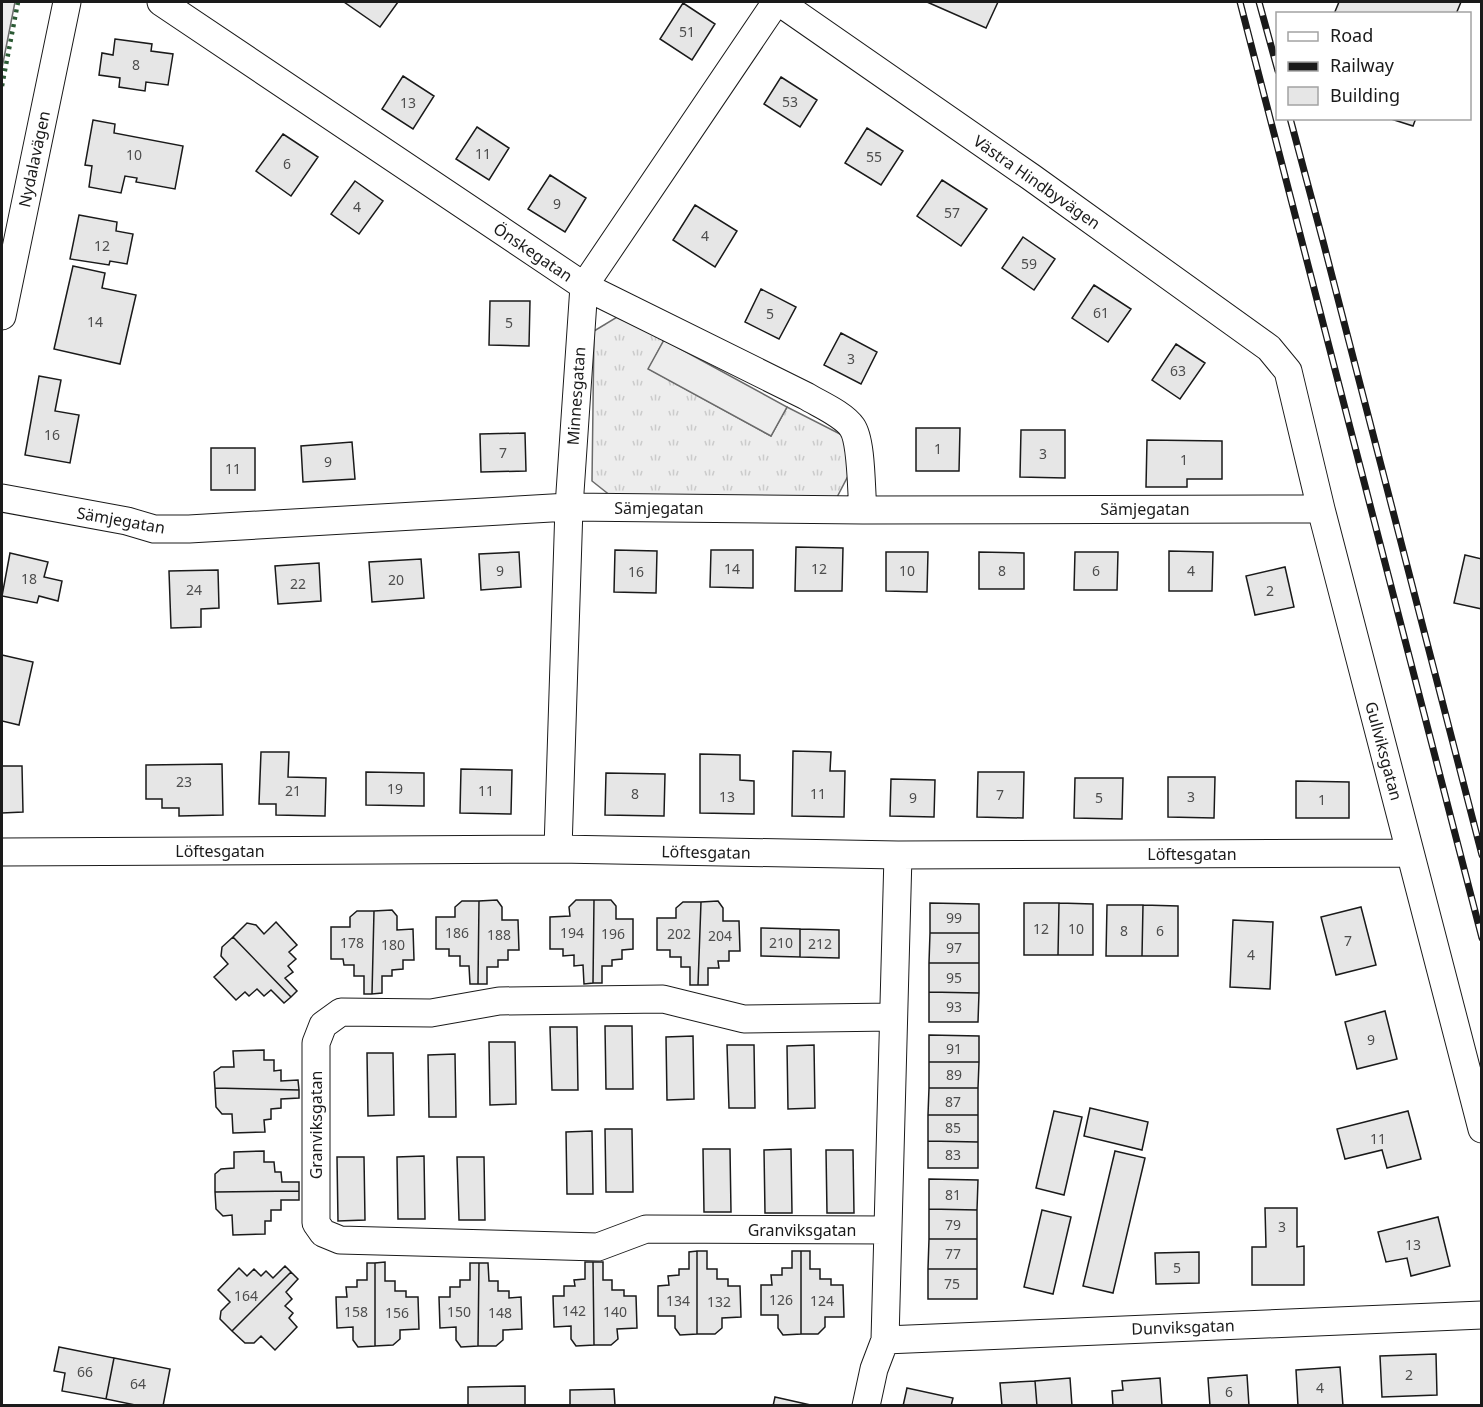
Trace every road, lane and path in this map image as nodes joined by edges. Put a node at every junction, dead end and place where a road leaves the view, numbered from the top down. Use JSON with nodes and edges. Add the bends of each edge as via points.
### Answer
{"nodes":[{"id":1,"x":67,"y":2,"type":"edge"},
{"id":2,"x":161,"y":2,"type":"edge"},
{"id":3,"x":778,"y":2,"type":"edge"},
{"id":4,"x":584,"y":286,"type":"junction"},
{"id":5,"x":2,"y":316,"type":"edge"},
{"id":6,"x":1287,"y":371,"type":"joint"},
{"id":7,"x":2,"y":498,"type":"edge"},
{"id":8,"x":569,"y":507,"type":"junction"},
{"id":9,"x":1321,"y":509,"type":"junction"},
{"id":10,"x":863,"y":510,"type":"junction"},
{"id":11,"x":558,"y":849,"type":"junction"},
{"id":12,"x":2,"y":852,"type":"edge"},
{"id":13,"x":1410,"y":853,"type":"junction"},
{"id":14,"x":898,"y":855,"type":"junction"},
{"id":15,"x":893,"y":1017,"type":"junction"},
{"id":16,"x":1482,"y":1129,"type":"edge"},
{"id":17,"x":888,"y":1230,"type":"junction"},
{"id":18,"x":1482,"y":1315,"type":"edge"},
{"id":19,"x":885,"y":1340,"type":"junction"},
{"id":20,"x":866,"y":1406,"type":"edge"}],
"edges":[{"from":1,"to":5,"type":"street","name":"Nydalavägen"},
{"from":2,"to":4,"type":"street","name":"Önskegatan"},
{"from":3,"to":4,"type":"street"},
{"from":3,"to":6,"type":"street","name":"Västra Hindbyvägen","via":[[1269,348]]},
{"from":4,"to":8,"type":"street","name":"Minnesgatan"},
{"from":4,"to":10,"type":"street","name":"Önskegatan","via":[[806,396],[851,425],[858,437]]},
{"from":6,"to":9,"type":"street","name":"Gullviksgatan"},
{"from":7,"to":8,"type":"street","name":"Sämjegatan","via":[[154,529]]},
{"from":8,"to":10,"type":"street","name":"Sämjegatan"},
{"from":8,"to":11,"type":"street","name":"Minnesgatan"},
{"from":9,"to":10,"type":"street","name":"Sämjegatan"},
{"from":9,"to":13,"type":"street","name":"Gullviksgatan"},
{"from":11,"to":12,"type":"street","name":"Löftesgatan"},
{"from":11,"to":14,"type":"street","name":"Löftesgatan"},
{"from":13,"to":14,"type":"street","name":"Löftesgatan"},
{"from":13,"to":16,"type":"street","name":"Gullviksgatan"},
{"from":14,"to":15,"type":"street"},
{"from":15,"to":17,"type":"street"},
{"from":15,"to":17,"type":"street","name":"Granviksgatan","via":[[744,1019],[663,999],[499,1001],[431,1013],[341,1012],[323,1024],[316,1043],[316,1223],[323,1233],[340,1240],[598,1247],[646,1229]]},
{"from":17,"to":19,"type":"street"},
{"from":18,"to":19,"type":"street","name":"Dunviksgatan"},
{"from":19,"to":20,"type":"street"}]}
